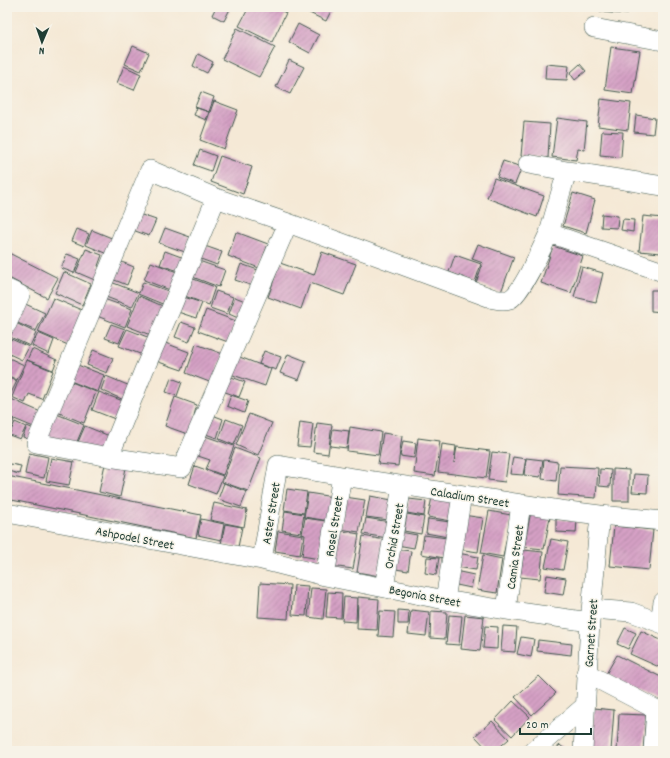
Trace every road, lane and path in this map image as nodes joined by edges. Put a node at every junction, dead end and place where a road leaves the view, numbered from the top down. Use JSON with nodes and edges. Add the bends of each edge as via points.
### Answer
{"nodes":[{"id":1,"x":594,"y":28,"type":"dead end"},
{"id":2,"x":663,"y":41,"type":"edge"},
{"id":3,"x":528,"y":164,"type":"dead end"},
{"id":4,"x":567,"y":171,"type":"junction"},
{"id":5,"x":663,"y":186,"type":"edge"},
{"id":6,"x":216,"y":198,"type":"junction"},
{"id":7,"x":288,"y":223,"type":"junction"},
{"id":8,"x":549,"y":233,"type":"junction"},
{"id":9,"x":663,"y":272,"type":"edge"},
{"id":10,"x":14,"y":292,"type":"edge"},
{"id":11,"x":7,"y":324,"type":"edge"},
{"id":12,"x":109,"y":457,"type":"junction"},
{"id":13,"x":278,"y":465,"type":"joint"},
{"id":14,"x":342,"y":476,"type":"junction"},
{"id":15,"x":402,"y":486,"type":"junction"},
{"id":16,"x":462,"y":495,"type":"junction"},
{"id":17,"x":521,"y":504,"type":"junction"},
{"id":18,"x":7,"y":513,"type":"edge"},
{"id":19,"x":600,"y":515,"type":"junction"},
{"id":20,"x":663,"y":522,"type":"edge"},
{"id":21,"x":262,"y":560,"type":"junction"},
{"id":22,"x":325,"y":576,"type":"junction"},
{"id":23,"x":384,"y":587,"type":"junction"},
{"id":24,"x":446,"y":600,"type":"junction"},
{"id":25,"x":663,"y":602,"type":"edge"},
{"id":26,"x":506,"y":610,"type":"junction"},
{"id":27,"x":590,"y":616,"type":"junction"},
{"id":28,"x":662,"y":623,"type":"edge"},
{"id":29,"x":586,"y":673,"type":"junction"},
{"id":30,"x":585,"y":706,"type":"junction"},
{"id":31,"x":660,"y":711,"type":"edge"},
{"id":32,"x":533,"y":751,"type":"edge"},
{"id":33,"x":583,"y":751,"type":"edge"},
{"id":34,"x":653,"y":751,"type":"edge"}],
"edges":[{"from":1,"to":2,"type":"street"},
{"from":3,"to":4,"type":"street"},
{"from":4,"to":5,"type":"street"},
{"from":4,"to":8,"type":"street"},
{"from":6,"to":7,"type":"street"},
{"from":6,"to":12,"type":"street"},
{"from":6,"to":12,"type":"street","via":[[150,170],[36,443]]},
{"from":7,"to":8,"type":"street","via":[[502,300],[511,298],[520,288]]},
{"from":7,"to":12,"type":"street","via":[[182,468]]},
{"from":8,"to":9,"type":"street"},
{"from":10,"to":11,"type":"street"},
{"from":13,"to":14,"type":"street","name":"Caladium Street"},
{"from":13,"to":21,"type":"street","name":"Aster Street"},
{"from":14,"to":15,"type":"street","name":"Caladium Street"},
{"from":14,"to":22,"type":"street","name":"Rosel Street"},
{"from":15,"to":16,"type":"street","name":"Caladium Street"},
{"from":15,"to":23,"type":"street","name":"Orchid Street"},
{"from":16,"to":17,"type":"street","name":"Caladium Street"},
{"from":16,"to":24,"type":"street"},
{"from":17,"to":19,"type":"street","name":"Caladium Street"},
{"from":17,"to":26,"type":"street","name":"Camia Street"},
{"from":18,"to":21,"type":"street","name":"Ashpodel Street"},
{"from":19,"to":20,"type":"street","name":"Caladium Street"},
{"from":19,"to":27,"type":"street","name":"Garnet Street"},
{"from":21,"to":22,"type":"street","name":"Begonia Street"},
{"from":22,"to":23,"type":"street","name":"Begonia Street"},
{"from":23,"to":24,"type":"street","name":"Begonia Street"},
{"from":24,"to":26,"type":"street","name":"Begonia Street"},
{"from":25,"to":28,"type":"street"},
{"from":26,"to":27,"type":"street","name":"Begonia Street"},
{"from":27,"to":28,"type":"street","name":"Begonia Street","via":[[631,612]]},
{"from":27,"to":29,"type":"street","name":"Garnet Street"},
{"from":29,"to":30,"type":"street","name":"Garnet Street"},
{"from":29,"to":31,"type":"street"},
{"from":30,"to":32,"type":"street"},
{"from":30,"to":33,"type":"street","name":"Garnet Street"},
{"from":31,"to":34,"type":"street"}]}
